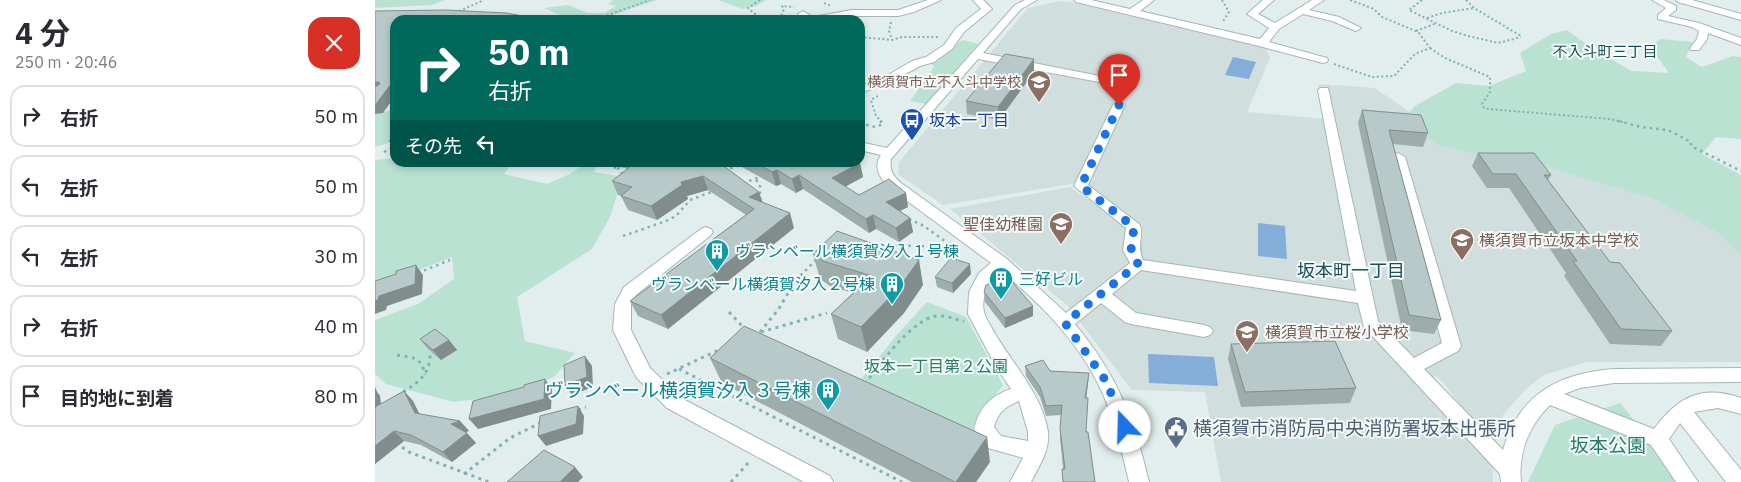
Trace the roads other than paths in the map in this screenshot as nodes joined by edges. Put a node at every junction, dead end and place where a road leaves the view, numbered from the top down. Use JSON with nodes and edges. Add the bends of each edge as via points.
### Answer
{"nodes":[{"id":1,"x":936,"y":0,"type":"edge"},
{"id":2,"x":978,"y":0,"type":"edge"},
{"id":3,"x":983,"y":0,"type":"edge"},
{"id":4,"x":1032,"y":0,"type":"edge"},
{"id":5,"x":1079,"y":0,"type":"edge"},
{"id":6,"x":1149,"y":0,"type":"edge"},
{"id":7,"x":1269,"y":0,"type":"edge"},
{"id":8,"x":1319,"y":0,"type":"edge"},
{"id":9,"x":1657,"y":0,"type":"edge"},
{"id":10,"x":1681,"y":0,"type":"edge"},
{"id":11,"x":1003,"y":11,"type":"junction"},
{"id":12,"x":1301,"y":11,"type":"junction"},
{"id":13,"x":1131,"y":13,"type":"junction"},
{"id":14,"x":841,"y":15,"type":"edge"},
{"id":15,"x":1741,"y":17,"type":"edge"},
{"id":16,"x":1695,"y":25,"type":"junction"},
{"id":17,"x":1275,"y":27,"type":"junction"},
{"id":18,"x":1356,"y":28,"type":"dead end"},
{"id":19,"x":1741,"y":42,"type":"edge"},
{"id":20,"x":1262,"y":44,"type":"junction"},
{"id":21,"x":1695,"y":48,"type":"dead end"},
{"id":22,"x":975,"y":55,"type":"junction"},
{"id":23,"x":1323,"y":60,"type":"road end"},
{"id":24,"x":1125,"y":84,"type":"dead end"},
{"id":25,"x":865,"y":88,"type":"edge"},
{"id":26,"x":1325,"y":90,"type":"dead end"},
{"id":27,"x":1119,"y":105,"type":"dead end"},
{"id":28,"x":865,"y":147,"type":"edge"},
{"id":29,"x":891,"y":153,"type":"junction"},
{"id":30,"x":1398,"y":157,"type":"edge"},
{"id":31,"x":706,"y":232,"type":"dead end"},
{"id":32,"x":1002,"y":263,"type":"junction"},
{"id":33,"x":1138,"y":264,"type":"junction"},
{"id":34,"x":1101,"y":294,"type":"junction"},
{"id":35,"x":1365,"y":298,"type":"junction"},
{"id":36,"x":1065,"y":323,"type":"junction"},
{"id":37,"x":1204,"y":331,"type":"dead end"},
{"id":38,"x":1412,"y":367,"type":"junction"},
{"id":39,"x":1741,"y":375,"type":"edge"},
{"id":40,"x":1023,"y":392,"type":"junction"},
{"id":41,"x":1548,"y":396,"type":"junction"},
{"id":42,"x":1741,"y":406,"type":"edge"},
{"id":43,"x":1681,"y":410,"type":"junction"},
{"id":44,"x":1659,"y":439,"type":"junction"},
{"id":45,"x":1037,"y":452,"type":"junction"},
{"id":46,"x":1510,"y":476,"type":"edge"},
{"id":47,"x":823,"y":482,"type":"edge"},
{"id":48,"x":1020,"y":482,"type":"edge"},
{"id":49,"x":1139,"y":482,"type":"edge"},
{"id":50,"x":1688,"y":482,"type":"edge"},
{"id":51,"x":1738,"y":482,"type":"edge"}],
"edges":[{"from":1,"to":14,"type":"street","via":[[898,13]]},
{"from":2,"to":25,"type":"street","via":[[987,9],[960,30],[948,47],[930,60],[916,63]]},
{"from":3,"to":11,"type":"street"},
{"from":4,"to":11,"type":"street"},
{"from":5,"to":13,"type":"street"},
{"from":6,"to":13,"type":"street"},
{"from":7,"to":17,"type":"street","via":[[1252,14]]},
{"from":8,"to":12,"type":"street"},
{"from":9,"to":16,"type":"street","via":[[1673,8],[1661,17]]},
{"from":10,"to":15,"type":"street"},
{"from":11,"to":22,"type":"street"},
{"from":12,"to":17,"type":"street"},
{"from":12,"to":18,"type":"street"},
{"from":13,"to":20,"type":"street"},
{"from":16,"to":19,"type":"street"},
{"from":16,"to":21,"type":"street","via":[[1704,30]]},
{"from":17,"to":20,"type":"street"},
{"from":20,"to":23,"type":"street"},
{"from":22,"to":24,"type":"street"},
{"from":22,"to":29,"type":"street"},
{"from":26,"to":35,"type":"street"},
{"from":27,"to":33,"type":"street","via":[[1081,186],[1134,227],[1131,250]]},
{"from":28,"to":29,"type":"street"},
{"from":29,"to":32,"type":"street","via":[[882,167],[885,176]]},
{"from":30,"to":38,"type":"street","via":[[1452,346]]},
{"from":31,"to":47,"type":"street","via":[[630,291],[623,304],[622,330],[643,373],[674,403]]},
{"from":32,"to":36,"type":"street"},
{"from":32,"to":40,"type":"street","via":[[985,277],[977,292],[976,314]]},
{"from":33,"to":34,"type":"street"},
{"from":33,"to":35,"type":"street"},
{"from":34,"to":36,"type":"street"},
{"from":34,"to":37,"type":"street","via":[[1131,318]]},
{"from":35,"to":38,"type":"street","via":[[1370,324]]},
{"from":36,"to":49,"type":"street","via":[[1106,381],[1121,415]]},
{"from":38,"to":46,"type":"street"},
{"from":39,"to":41,"type":"street","via":[[1596,376],[1569,384]]},
{"from":40,"to":45,"type":"street","via":[[1037,432]]},
{"from":40,"to":45,"type":"street","via":[[994,404],[984,429],[995,442]]},
{"from":41,"to":44,"type":"street"},
{"from":41,"to":46,"type":"street","via":[[1529,413],[1515,439]]},
{"from":42,"to":43,"type":"street","via":[[1705,400]]},
{"from":43,"to":44,"type":"street"},
{"from":43,"to":51,"type":"street"},
{"from":44,"to":50,"type":"street"},
{"from":45,"to":48,"type":"street"}]}
